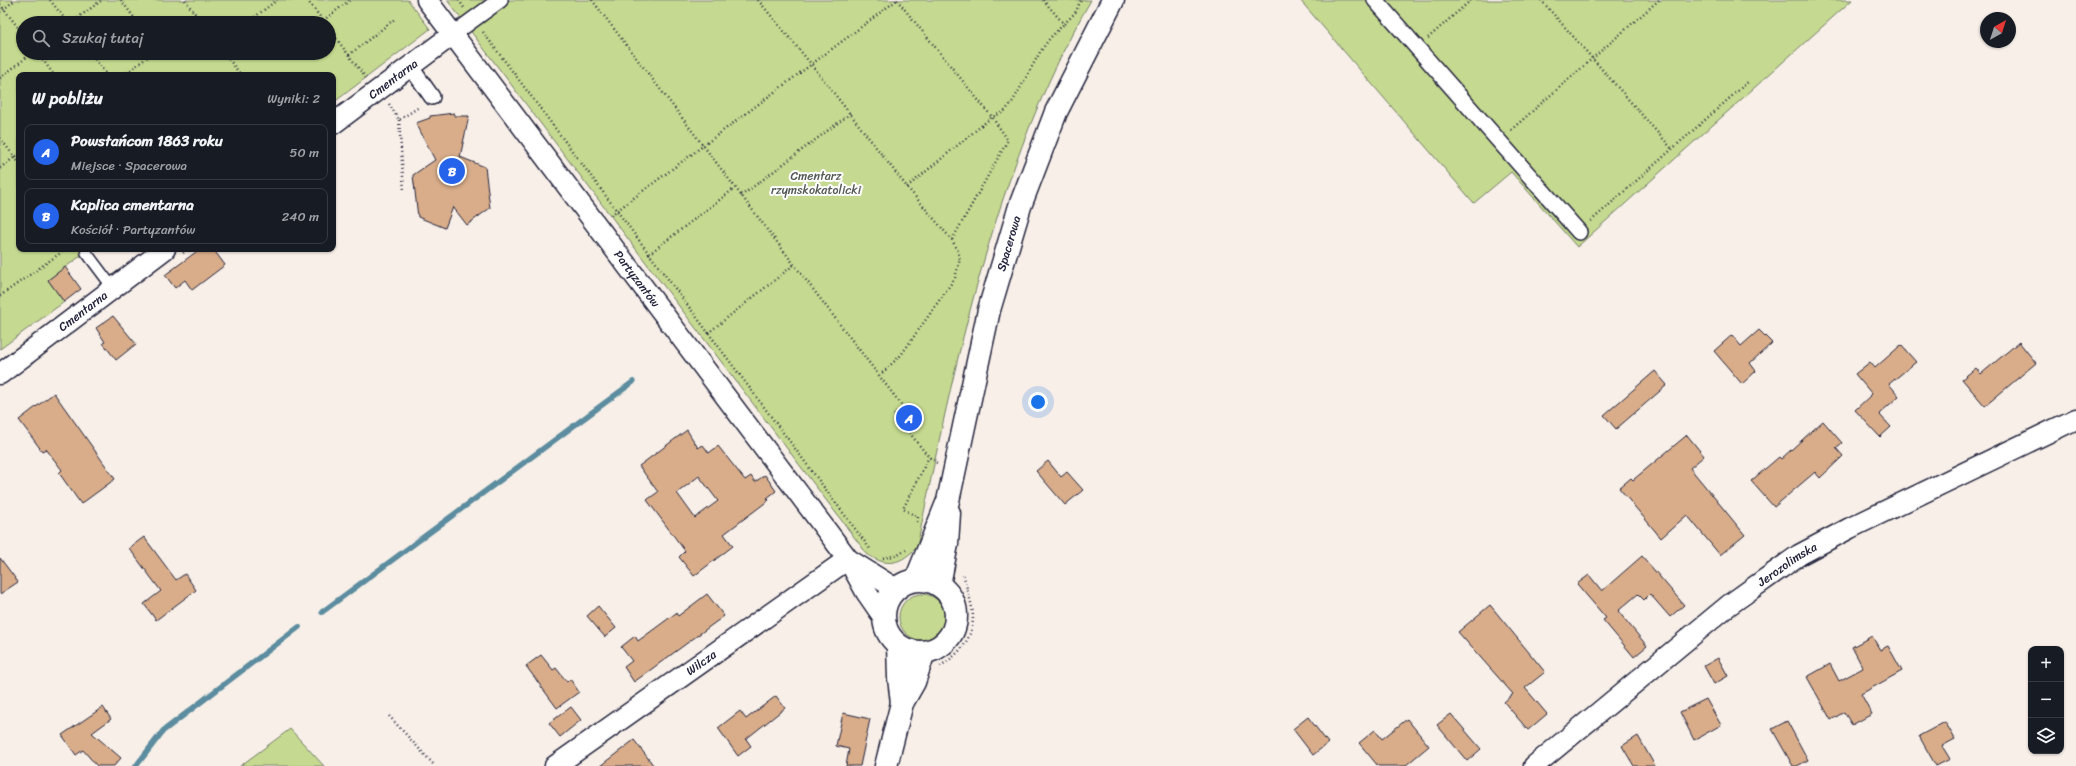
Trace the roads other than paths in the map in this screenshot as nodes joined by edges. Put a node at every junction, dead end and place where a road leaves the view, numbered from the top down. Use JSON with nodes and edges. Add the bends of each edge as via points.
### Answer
{"nodes":[{"id":1,"x":427,"y":0,"type":"edge"},
{"id":2,"x":500,"y":0,"type":"edge"},
{"id":3,"x":1113,"y":0,"type":"edge"},
{"id":4,"x":1375,"y":0,"type":"edge"},
{"id":5,"x":452,"y":35,"type":"junction"},
{"id":6,"x":410,"y":66,"type":"junction"},
{"id":7,"x":428,"y":100,"type":"road end"},
{"id":8,"x":336,"y":122,"type":"edge"},
{"id":9,"x":1579,"y":232,"type":"road end"},
{"id":10,"x":86,"y":252,"type":"dead end"},
{"id":11,"x":162,"y":252,"type":"edge"},
{"id":12,"x":113,"y":288,"type":"junction"},
{"id":13,"x":0,"y":374,"type":"edge"},
{"id":14,"x":2076,"y":419,"type":"edge"},
{"id":15,"x":948,"y":501,"type":"junction"},
{"id":16,"x":848,"y":559,"type":"junction"},
{"id":17,"x":916,"y":580,"type":"junction"},
{"id":18,"x":939,"y":585,"type":"junction"},
{"id":19,"x":896,"y":589,"type":"junction"},
{"id":20,"x":884,"y":618,"type":"junction"},
{"id":21,"x":898,"y":645,"type":"junction"},
{"id":22,"x":932,"y":660,"type":"junction"},
{"id":23,"x":902,"y":703,"type":"junction"},
{"id":24,"x":555,"y":766,"type":"edge"},
{"id":25,"x":886,"y":766,"type":"edge"},
{"id":26,"x":1534,"y":766,"type":"edge"}],
"edges":[{"from":1,"to":5,"type":"street","name":"Partyzantów"},
{"from":2,"to":5,"type":"street"},
{"from":3,"to":15,"type":"street","name":"Spacerowa","via":[[1056,112],[1020,206],[989,310]]},
{"from":4,"to":9,"type":"street"},
{"from":5,"to":6,"type":"street","name":"Cmentarna"},
{"from":5,"to":16,"type":"street","name":"Partyzantów"},
{"from":6,"to":7,"type":"street"},
{"from":6,"to":8,"type":"street","name":"Cmentarna"},
{"from":10,"to":12,"type":"lane"},
{"from":11,"to":12,"type":"street","name":"Cmentarna"},
{"from":12,"to":13,"type":"street","name":"Cmentarna"},
{"from":14,"to":26,"type":"street","name":"Jerozolimska","via":[[1799,555],[1729,605]]},
{"from":15,"to":17,"type":"street","name":"Spacerowa"},
{"from":15,"to":18,"type":"street","name":"Spacerowa","via":[[947,544]]},
{"from":16,"to":19,"type":"street","name":"Partyzantów"},
{"from":16,"to":20,"type":"street","name":"Partyzantów"},
{"from":16,"to":24,"type":"street","name":"Wilcza"},
{"from":17,"to":18,"type":"street","via":[[932,581]]},
{"from":17,"to":19,"type":"street"},
{"from":18,"to":22,"type":"street","via":[[948,592],[954,602],[957,612],[956,624],[945,643],[936,649]]},
{"from":19,"to":20,"type":"street","via":[[887,602]]},
{"from":20,"to":21,"type":"street","via":[[886,629]]},
{"from":21,"to":22,"type":"street"},
{"from":21,"to":23,"type":"street"},
{"from":22,"to":23,"type":"street","via":[[914,682]]},
{"from":23,"to":25,"type":"street"}]}
